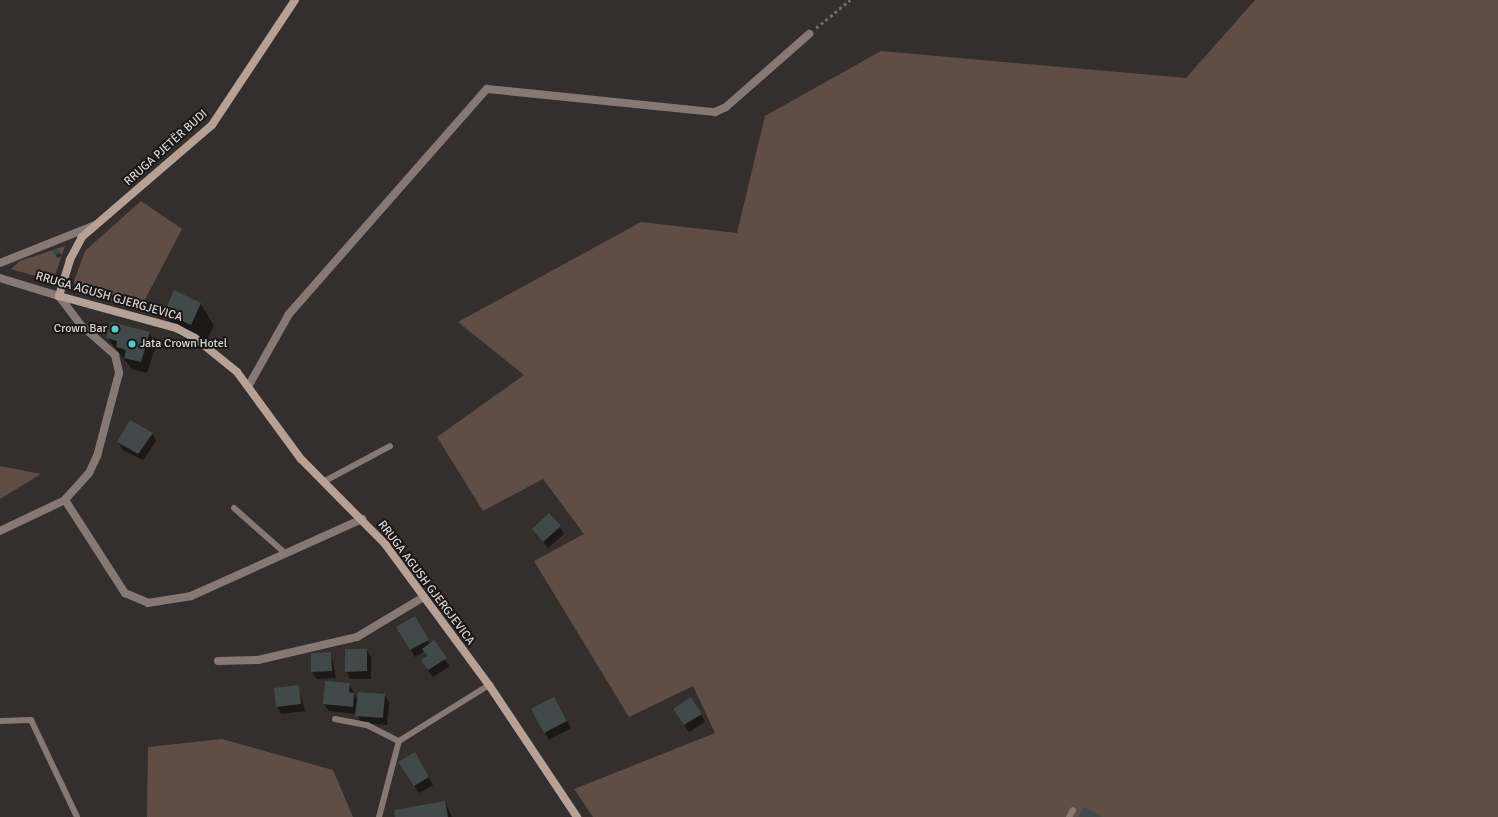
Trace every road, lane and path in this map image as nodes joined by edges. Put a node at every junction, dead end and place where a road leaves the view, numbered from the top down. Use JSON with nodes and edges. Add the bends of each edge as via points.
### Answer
{"nodes":[{"id":1,"x":295,"y":0,"type":"edge"},
{"id":2,"x":850,"y":0,"type":"edge"},
{"id":3,"x":809,"y":34,"type":"joint"},
{"id":4,"x":95,"y":225,"type":"junction"},
{"id":5,"x":0,"y":263,"type":"edge"},
{"id":6,"x":0,"y":278,"type":"edge"},
{"id":7,"x":59,"y":296,"type":"junction"},
{"id":8,"x":249,"y":385,"type":"junction"},
{"id":9,"x":390,"y":446,"type":"dead end"},
{"id":10,"x":323,"y":482,"type":"junction"},
{"id":11,"x":65,"y":500,"type":"junction"},
{"id":12,"x":234,"y":508,"type":"dead end"},
{"id":13,"x":362,"y":519,"type":"junction"},
{"id":14,"x":0,"y":531,"type":"edge"},
{"id":15,"x":286,"y":554,"type":"junction"},
{"id":16,"x":422,"y":598,"type":"junction"},
{"id":17,"x":218,"y":661,"type":"dead end"},
{"id":18,"x":489,"y":685,"type":"junction"},
{"id":19,"x":335,"y":718,"type":"dead end"},
{"id":20,"x":0,"y":721,"type":"edge"},
{"id":21,"x":399,"y":741,"type":"junction"},
{"id":22,"x":1073,"y":810,"type":"dead end"},
{"id":23,"x":77,"y":817,"type":"edge"},
{"id":24,"x":379,"y":817,"type":"edge"},
{"id":25,"x":577,"y":817,"type":"edge"},
{"id":26,"x":1069,"y":817,"type":"edge"}],
"edges":[{"from":1,"to":4,"type":"main road","name":"RRUGA PJETËR BUDI","via":[[212,125]]},
{"from":2,"to":3,"type":"path"},
{"from":3,"to":8,"type":"street","via":[[726,107],[716,112],[487,89],[290,314]]},
{"from":4,"to":5,"type":"street","name":"RRUGA PJETËR BUDI"},
{"from":4,"to":7,"type":"main road","name":"RRUGA PJETËR BUDI","via":[[75,248]]},
{"from":6,"to":7,"type":"street","name":"RRUGA AGUSH GJERGJEVICA"},
{"from":7,"to":8,"type":"main road","name":"RRUGA AGUSH GJERGJEVICA","via":[[176,328],[195,338]]},
{"from":7,"to":11,"type":"street","via":[[82,326],[115,355],[119,373],[93,465]]},
{"from":8,"to":10,"type":"main road","name":"RRUGA AGUSH GJERGJEVICA","via":[[301,459]]},
{"from":9,"to":10,"type":"lane"},
{"from":10,"to":13,"type":"main road","name":"RRUGA AGUSH GJERGJEVICA"},
{"from":11,"to":14,"type":"street"},
{"from":11,"to":15,"type":"street","via":[[125,593],[148,603],[191,596]]},
{"from":12,"to":15,"type":"lane"},
{"from":13,"to":15,"type":"street"},
{"from":13,"to":16,"type":"main road","name":"RRUGA AGUSH GJERGJEVICA","via":[[384,544]]},
{"from":16,"to":17,"type":"street","via":[[357,637],[258,660]]},
{"from":16,"to":18,"type":"main road","name":"RRUGA AGUSH GJERGJEVICA"},
{"from":18,"to":21,"type":"lane"},
{"from":18,"to":25,"type":"main road","name":"RRUGA AGUSH GJERGJEVICA"},
{"from":19,"to":21,"type":"lane","via":[[367,725]]},
{"from":20,"to":23,"type":"lane","via":[[31,720]]},
{"from":21,"to":24,"type":"lane"},
{"from":22,"to":26,"type":"lane"}]}
